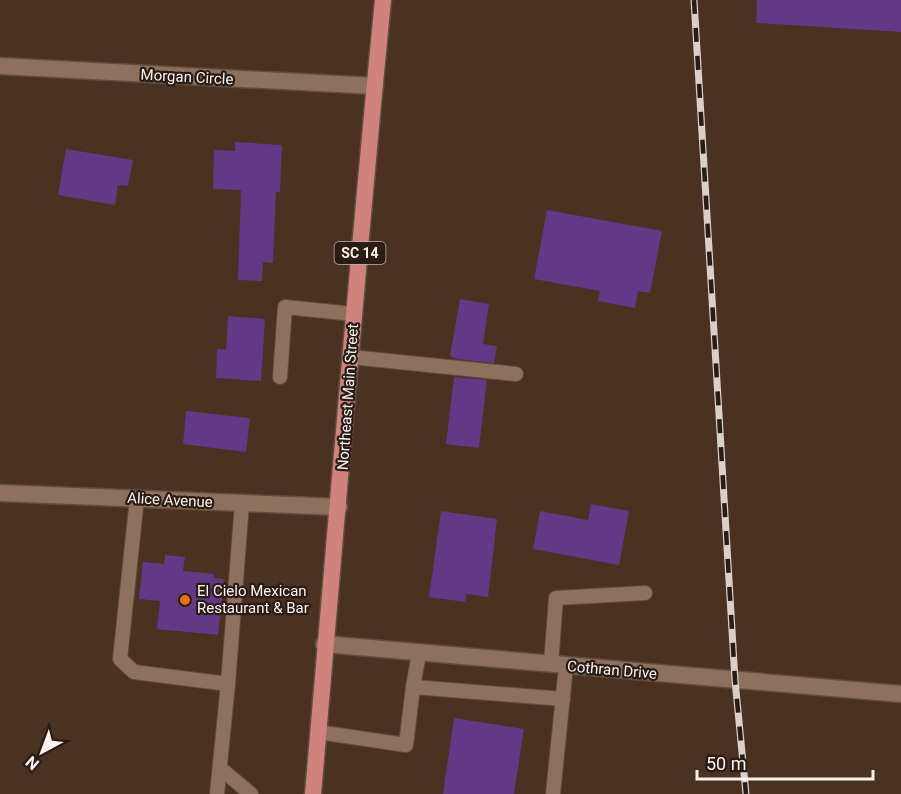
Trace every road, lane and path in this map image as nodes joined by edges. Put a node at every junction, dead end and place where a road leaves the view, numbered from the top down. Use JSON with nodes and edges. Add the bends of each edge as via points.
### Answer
{"nodes":[{"id":1,"x":383,"y":0,"type":"edge"},
{"id":2,"x":0,"y":66,"type":"edge"},
{"id":3,"x":375,"y":86,"type":"junction"},
{"id":4,"x":354,"y":314,"type":"junction"},
{"id":5,"x":351,"y":357,"type":"junction"},
{"id":6,"x":516,"y":374,"type":"dead end"},
{"id":7,"x":280,"y":377,"type":"dead end"},
{"id":8,"x":0,"y":493,"type":"edge"},
{"id":9,"x":137,"y":498,"type":"junction"},
{"id":10,"x":242,"y":503,"type":"junction"},
{"id":11,"x":339,"y":507,"type":"junction"},
{"id":12,"x":645,"y":593,"type":"dead end"},
{"id":13,"x":324,"y":644,"type":"junction"},
{"id":14,"x":418,"y":653,"type":"junction"},
{"id":15,"x":558,"y":665,"type":"junction"},
{"id":16,"x":228,"y":684,"type":"junction"},
{"id":17,"x":413,"y":687,"type":"junction"},
{"id":18,"x":901,"y":693,"type":"edge"},
{"id":19,"x":563,"y":699,"type":"junction"},
{"id":20,"x":318,"y":732,"type":"junction"},
{"id":21,"x":220,"y":768,"type":"junction"},
{"id":22,"x":218,"y":794,"type":"edge"},
{"id":23,"x":251,"y":794,"type":"edge"},
{"id":24,"x":313,"y":794,"type":"edge"},
{"id":25,"x":553,"y":794,"type":"edge"}],
"edges":[{"from":1,"to":3,"type":"main road","name":"Northeast Main Street","number":"SC 14"},
{"from":2,"to":3,"type":"street","name":"Morgan Circle"},
{"from":3,"to":4,"type":"main road","name":"Northeast Main Street","number":"SC 14"},
{"from":4,"to":5,"type":"main road","name":"Northeast Main Street","number":"SC 14"},
{"from":4,"to":7,"type":"lane","via":[[285,307]]},
{"from":5,"to":6,"type":"lane"},
{"from":5,"to":11,"type":"main road","name":"Northeast Main Street","number":"SC 14"},
{"from":8,"to":9,"type":"street","name":"Alice Avenue"},
{"from":9,"to":10,"type":"street","name":"Alice Avenue"},
{"from":9,"to":16,"type":"lane","via":[[120,659],[134,672]]},
{"from":10,"to":11,"type":"street","name":"Alice Avenue"},
{"from":10,"to":16,"type":"lane"},
{"from":11,"to":13,"type":"main road","name":"Northeast Main Street","number":"SC 14"},
{"from":12,"to":15,"type":"lane","via":[[556,598]]},
{"from":13,"to":14,"type":"street","name":"Cothran Drive"},
{"from":13,"to":20,"type":"main road","name":"Northeast Main Street","number":"SC 14"},
{"from":14,"to":15,"type":"street","name":"Cothran Drive"},
{"from":14,"to":17,"type":"lane"},
{"from":15,"to":18,"type":"street","name":"Cothran Drive"},
{"from":15,"to":19,"type":"lane"},
{"from":16,"to":21,"type":"lane"},
{"from":17,"to":19,"type":"lane"},
{"from":17,"to":20,"type":"lane","via":[[406,745]]},
{"from":19,"to":25,"type":"lane"},
{"from":20,"to":24,"type":"main road","name":"Northeast Main Street","number":"SC 14"},
{"from":21,"to":22,"type":"lane"},
{"from":21,"to":23,"type":"lane"}]}
